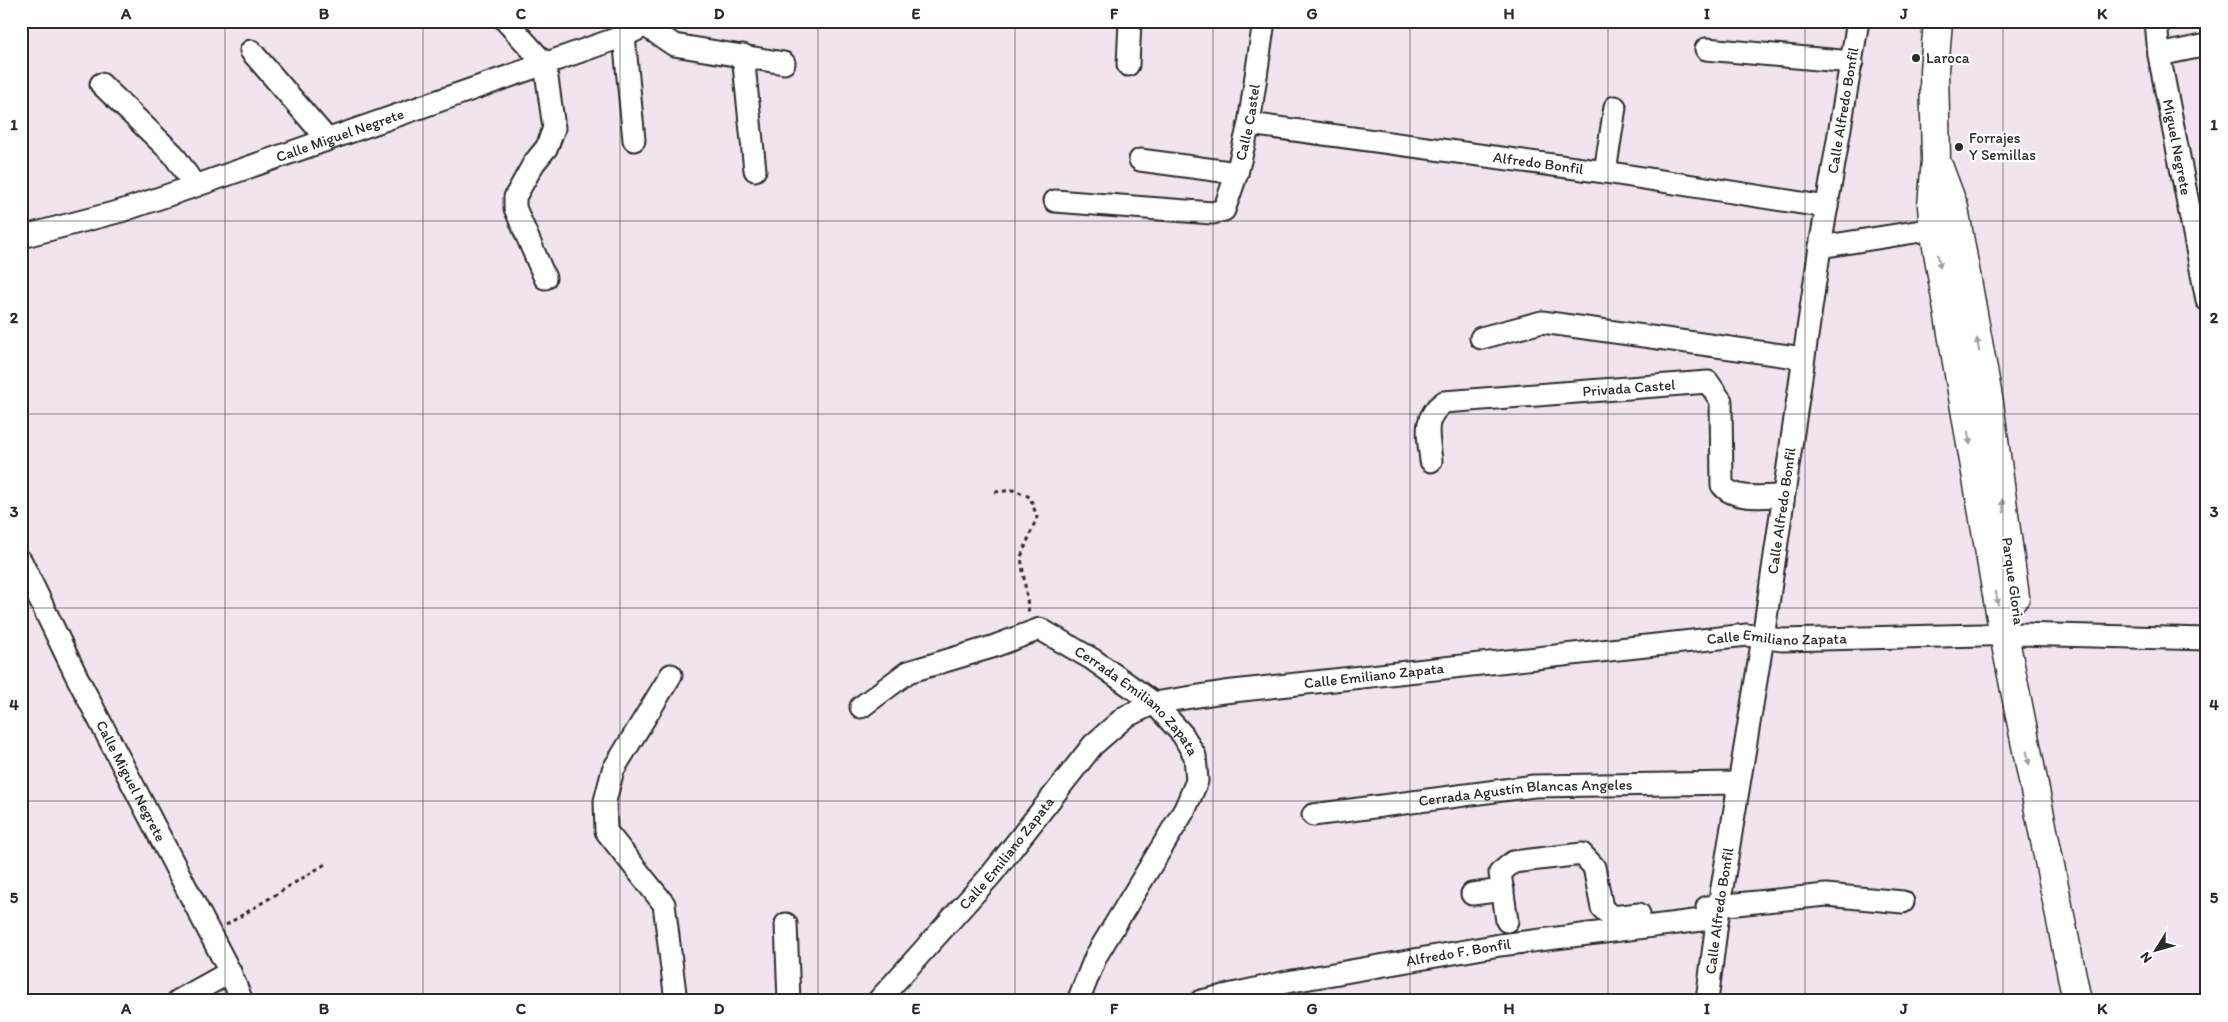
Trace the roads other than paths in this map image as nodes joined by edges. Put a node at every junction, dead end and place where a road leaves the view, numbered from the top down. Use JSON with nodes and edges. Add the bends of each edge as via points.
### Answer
{"nodes":[{"id":1,"x":506,"y":21,"type":"edge"},
{"id":2,"x":1130,"y":21,"type":"edge"},
{"id":3,"x":1264,"y":21,"type":"edge"},
{"id":4,"x":1858,"y":21,"type":"edge"},
{"id":5,"x":1938,"y":21,"type":"edge"},
{"id":6,"x":2156,"y":21,"type":"edge"},
{"id":7,"x":650,"y":23,"type":"edge"},
{"id":8,"x":624,"y":36,"type":"junction"},
{"id":9,"x":2207,"y":46,"type":"edge"},
{"id":10,"x":1706,"y":49,"type":"dead end"},
{"id":11,"x":251,"y":51,"type":"dead end"},
{"id":12,"x":743,"y":55,"type":"junction"},
{"id":13,"x":2159,"y":55,"type":"junction"},
{"id":14,"x":1852,"y":62,"type":"junction"},
{"id":15,"x":784,"y":63,"type":"dead end"},
{"id":16,"x":545,"y":64,"type":"junction"},
{"id":17,"x":1128,"y":65,"type":"dead end"},
{"id":18,"x":101,"y":84,"type":"dead end"},
{"id":19,"x":1615,"y":107,"type":"dead end"},
{"id":20,"x":1249,"y":124,"type":"junction"},
{"id":21,"x":327,"y":139,"type":"junction"},
{"id":22,"x":634,"y":140,"type":"dead end"},
{"id":23,"x":1140,"y":160,"type":"dead end"},
{"id":24,"x":1936,"y":160,"type":"junction"},
{"id":25,"x":755,"y":170,"type":"dead end"},
{"id":26,"x":1605,"y":172,"type":"junction"},
{"id":27,"x":1237,"y":173,"type":"junction"},
{"id":28,"x":195,"y":186,"type":"junction"},
{"id":29,"x":1056,"y":201,"type":"dead end"},
{"id":30,"x":1827,"y":207,"type":"junction"},
{"id":31,"x":1934,"y":229,"type":"junction"},
{"id":32,"x":21,"y":237,"type":"edge"},
{"id":33,"x":1820,"y":247,"type":"junction"},
{"id":34,"x":546,"y":278,"type":"dead end"},
{"id":35,"x":2207,"y":300,"type":"edge"},
{"id":36,"x":1481,"y":338,"type":"dead end"},
{"id":37,"x":1803,"y":358,"type":"junction"},
{"id":38,"x":1976,"y":405,"type":"junction"},
{"id":39,"x":1431,"y":461,"type":"dead end"},
{"id":40,"x":1783,"y":496,"type":"junction"},
{"id":41,"x":21,"y":561,"type":"edge"},
{"id":42,"x":2012,"y":635,"type":"junction"},
{"id":43,"x":1763,"y":638,"type":"junction"},
{"id":44,"x":2207,"y":638,"type":"edge"},
{"id":45,"x":671,"y":675,"type":"dead end"},
{"id":46,"x":1154,"y":703,"type":"junction"},
{"id":47,"x":861,"y":707,"type":"dead end"},
{"id":48,"x":1738,"y":784,"type":"junction"},
{"id":49,"x":1313,"y":815,"type":"dead end"},
{"id":50,"x":1503,"y":890,"type":"junction"},
{"id":51,"x":1472,"y":894,"type":"dead end"},
{"id":52,"x":1903,"y":902,"type":"dead end"},
{"id":53,"x":1719,"y":912,"type":"junction"},
{"id":54,"x":1507,"y":921,"type":"dead end"},
{"id":55,"x":786,"y":924,"type":"dead end"},
{"id":56,"x":230,"y":972,"type":"junction"},
{"id":57,"x":178,"y":1001,"type":"edge"},
{"id":58,"x":242,"y":1001,"type":"edge"},
{"id":59,"x":676,"y":1001,"type":"edge"},
{"id":60,"x":789,"y":1001,"type":"edge"},
{"id":61,"x":878,"y":1001,"type":"edge"},
{"id":62,"x":1078,"y":1001,"type":"edge"},
{"id":63,"x":1201,"y":1001,"type":"edge"},
{"id":64,"x":1708,"y":1001,"type":"edge"},
{"id":65,"x":2076,"y":1001,"type":"edge"},
{"id":66,"x":2096,"y":1001,"type":"edge"}],
"edges":[{"from":1,"to":16,"type":"street"},
{"from":2,"to":17,"type":"street"},
{"from":3,"to":20,"type":"street","name":"Calle Castel"},
{"from":4,"to":14,"type":"street","name":"Calle Alfredo Bonfil"},
{"from":5,"to":24,"type":"main road","name":"Parque Gloria","via":[[1934,71]]},
{"from":6,"to":13,"type":"street","name":"Miguel Negrete"},
{"from":7,"to":8,"type":"street","name":"Calle Miguel Negrete"},
{"from":7,"to":12,"type":"street","via":[[674,45]]},
{"from":8,"to":16,"type":"street","name":"Calle Miguel Negrete"},
{"from":8,"to":22,"type":"street"},
{"from":9,"to":13,"type":"street"},
{"from":10,"to":14,"type":"street"},
{"from":11,"to":21,"type":"street"},
{"from":12,"to":15,"type":"street"},
{"from":12,"to":25,"type":"street"},
{"from":13,"to":35,"type":"street","name":"Miguel Negrete"},
{"from":14,"to":30,"type":"street","name":"Calle Alfredo Bonfil"},
{"from":16,"to":21,"type":"street","name":"Calle Miguel Negrete"},
{"from":16,"to":34,"type":"street","via":[[554,128],[548,147],[534,163],[515,197],[515,208]]},
{"from":18,"to":28,"type":"street","via":[[173,154]]},
{"from":19,"to":26,"type":"street"},
{"from":20,"to":26,"type":"street","name":"Alfredo Bonfil"},
{"from":20,"to":27,"type":"street","name":"Calle Castel"},
{"from":21,"to":28,"type":"street","name":"Calle Miguel Negrete"},
{"from":23,"to":27,"type":"street"},
{"from":24,"to":31,"type":"main road","name":"Parque Gloria","via":[[1932,206]]},
{"from":38,"to":24,"type":"main road","name":"Parque Gloria","one_way":true,"via":[[1954,208]]},
{"from":26,"to":30,"type":"street","name":"Alfredo Bonfil"},
{"from":27,"to":29,"type":"street","name":"Calle Castel","via":[[1224,210],[1212,213]]},
{"from":28,"to":32,"type":"street","name":"Calle Miguel Negrete","via":[[121,211]]},
{"from":30,"to":33,"type":"street","name":"Calle Alfredo Bonfil"},
{"from":31,"to":33,"type":"street"},
{"from":31,"to":38,"type":"main road","name":"Parque Gloria","one_way":true},
{"from":33,"to":37,"type":"street","name":"Calle Alfredo Bonfil"},
{"from":36,"to":37,"type":"street","via":[[1542,322]]},
{"from":37,"to":40,"type":"street","name":"Calle Alfredo Bonfil"},
{"from":38,"to":42,"type":"main road","name":"Parque Gloria"},
{"from":39,"to":40,"type":"street","name":"Privada Castel","via":[[1427,424],[1434,410],[1444,402],[1708,382],[1721,401],[1722,485],[1726,490],[1744,496]]},
{"from":40,"to":43,"type":"street","name":"Calle Alfredo Bonfil"},
{"from":41,"to":56,"type":"street","name":"Calle Miguel Negrete","via":[[77,677]]},
{"from":42,"to":43,"type":"street","name":"Calle Emiliano Zapata"},
{"from":42,"to":44,"type":"street","name":"Calle Emiliano Zapata"},
{"from":42,"to":65,"type":"main road","name":"Parque Gloria","one_way":true},
{"from":42,"to":66,"type":"main road","name":"Parque Gloria"},
{"from":43,"to":46,"type":"street","name":"Calle Emiliano Zapata","via":[[1747,636],[1707,640],[1224,692]]},
{"from":43,"to":48,"type":"street","name":"Calle Alfredo Bonfil"},
{"from":45,"to":59,"type":"street","via":[[613,770],[605,801],[606,831],[664,904]]},
{"from":46,"to":47,"type":"street","name":"Cerrada Emiliano Zapata","via":[[1092,659],[1040,629],[992,648],[908,672]]},
{"from":46,"to":61,"type":"street","name":"Calle Emiliano Zapata","via":[[1125,717],[1093,745],[991,875]]},
{"from":46,"to":62,"type":"street","name":"Cerrada Emiliano Zapata","via":[[1183,735],[1195,756],[1198,781],[1185,809],[1096,956]]},
{"from":48,"to":49,"type":"street","name":"Cerrada Agustín Blancas Angeles","via":[[1534,786]]},
{"from":48,"to":53,"type":"street","name":"Calle Alfredo Bonfil"},
{"from":50,"to":51,"type":"street"},
{"from":50,"to":53,"type":"street","via":[[1500,873],[1513,862],[1582,854],[1594,867],[1602,908],[1612,917]]},
{"from":50,"to":54,"type":"street"},
{"from":52,"to":53,"type":"street","via":[[1826,895]]},
{"from":53,"to":63,"type":"street","name":"Alfredo F. Bonfil","via":[[1500,945],[1287,982]]},
{"from":53,"to":64,"type":"street","name":"Calle Alfredo Bonfil"},
{"from":55,"to":60,"type":"street"},
{"from":56,"to":57,"type":"street"},
{"from":56,"to":58,"type":"street","name":"Calle Miguel Negrete"}]}
